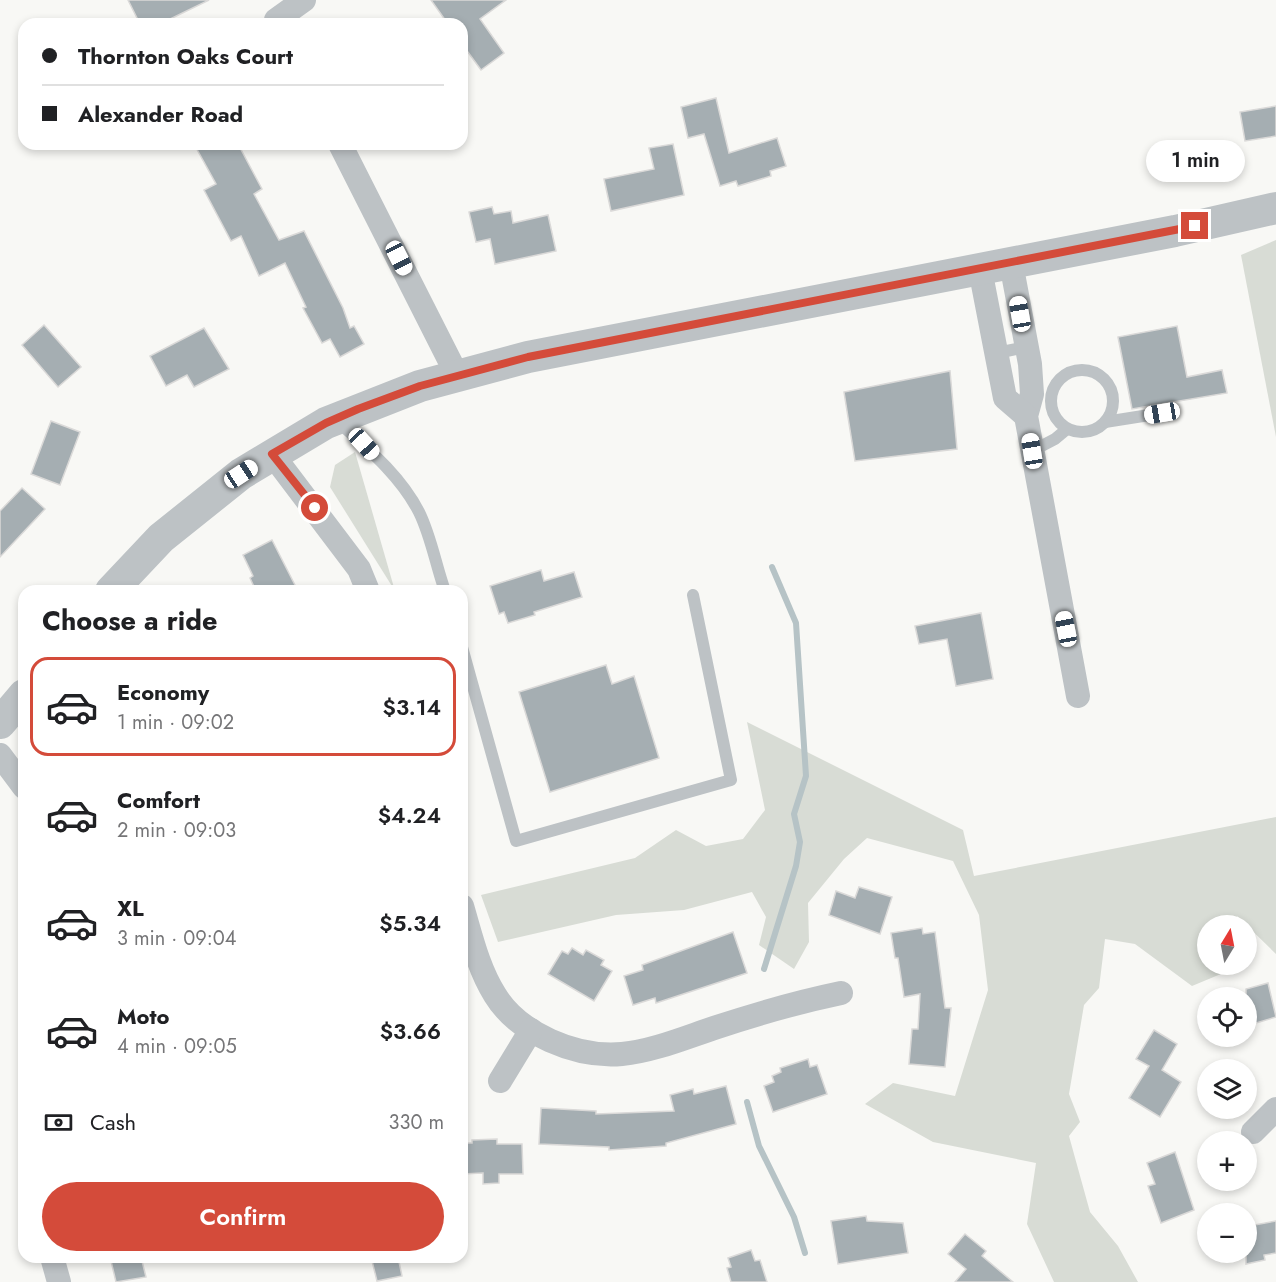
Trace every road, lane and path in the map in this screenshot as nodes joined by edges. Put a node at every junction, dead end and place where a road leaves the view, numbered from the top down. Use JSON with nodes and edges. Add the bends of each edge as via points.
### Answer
{"nodes":[{"id":1,"x":304,"y":0,"type":"edge"},
{"id":2,"x":273,"y":15,"type":"edge"},
{"id":3,"x":343,"y":150,"type":"edge"},
{"id":4,"x":1276,"y":208,"type":"edge"},
{"id":5,"x":1011,"y":262,"type":"junction"},
{"id":6,"x":980,"y":269,"type":"junction"},
{"id":7,"x":1026,"y":347,"type":"junction"},
{"id":8,"x":997,"y":352,"type":"junction"},
{"id":9,"x":457,"y":375,"type":"junction"},
{"id":10,"x":1162,"y":413,"type":"dead end"},
{"id":11,"x":1026,"y":416,"type":"junction"},
{"id":12,"x":335,"y":419,"type":"junction"},
{"id":13,"x":1105,"y":423,"type":"junction"},
{"id":14,"x":1067,"y":429,"type":"junction"},
{"id":15,"x":1032,"y":451,"type":"junction"},
{"id":16,"x":272,"y":454,"type":"junction"},
{"id":17,"x":117,"y":585,"type":"edge"},
{"id":18,"x":365,"y":585,"type":"edge"},
{"id":19,"x":443,"y":585,"type":"edge"},
{"id":20,"x":693,"y":595,"type":"dead end"},
{"id":21,"x":468,"y":669,"type":"edge"},
{"id":22,"x":1078,"y":696,"type":"dead end"},
{"id":23,"x":18,"y":702,"type":"edge"},
{"id":24,"x":0,"y":723,"type":"edge"},
{"id":25,"x":0,"y":755,"type":"edge"},
{"id":26,"x":18,"y":779,"type":"edge"},
{"id":27,"x":468,"y":925,"type":"edge"},
{"id":28,"x":841,"y":993,"type":"dead end"},
{"id":29,"x":531,"y":1030,"type":"junction"},
{"id":30,"x":500,"y":1081,"type":"dead end"},
{"id":31,"x":1276,"y":1109,"type":"edge"},
{"id":32,"x":1254,"y":1131,"type":"edge"},
{"id":33,"x":54,"y":1263,"type":"edge"},
{"id":34,"x":59,"y":1282,"type":"edge"}],
"edges":[{"from":1,"to":2,"type":"street"},
{"from":3,"to":9,"type":"street"},
{"from":4,"to":5,"type":"street"},
{"from":5,"to":6,"type":"street"},
{"from":5,"to":7,"type":"street"},
{"from":6,"to":8,"type":"street"},
{"from":6,"to":9,"type":"street","via":[[658,330]]},
{"from":7,"to":8,"type":"lane"},
{"from":7,"to":11,"type":"street","via":[[1032,394]]},
{"from":8,"to":11,"type":"street","via":[[1005,398]]},
{"from":9,"to":12,"type":"street"},
{"from":10,"to":13,"type":"lane"},
{"from":11,"to":15,"type":"street"},
{"from":12,"to":16,"type":"street"},
{"from":12,"to":19,"type":"lane","via":[[402,485],[420,513]]},
{"from":13,"to":14,"type":"lane","via":[[1087,432]]},
{"from":13,"to":14,"type":"lane","via":[[1113,404],[1112,393],[1100,377],[1081,370],[1062,377],[1052,394],[1053,414]]},
{"from":14,"to":15,"type":"lane"},
{"from":15,"to":22,"type":"street"},
{"from":16,"to":17,"type":"street","via":[[160,538]]},
{"from":16,"to":18,"type":"street","via":[[359,570]]},
{"from":20,"to":21,"type":"lane","via":[[731,780],[516,841]]},
{"from":23,"to":24,"type":"street"},
{"from":25,"to":26,"type":"street"},
{"from":27,"to":29,"type":"street","via":[[484,975],[496,997]]},
{"from":28,"to":29,"type":"street","via":[[621,1054],[569,1047]]},
{"from":29,"to":30,"type":"street"},
{"from":31,"to":32,"type":"street"},
{"from":33,"to":34,"type":"street"}]}
